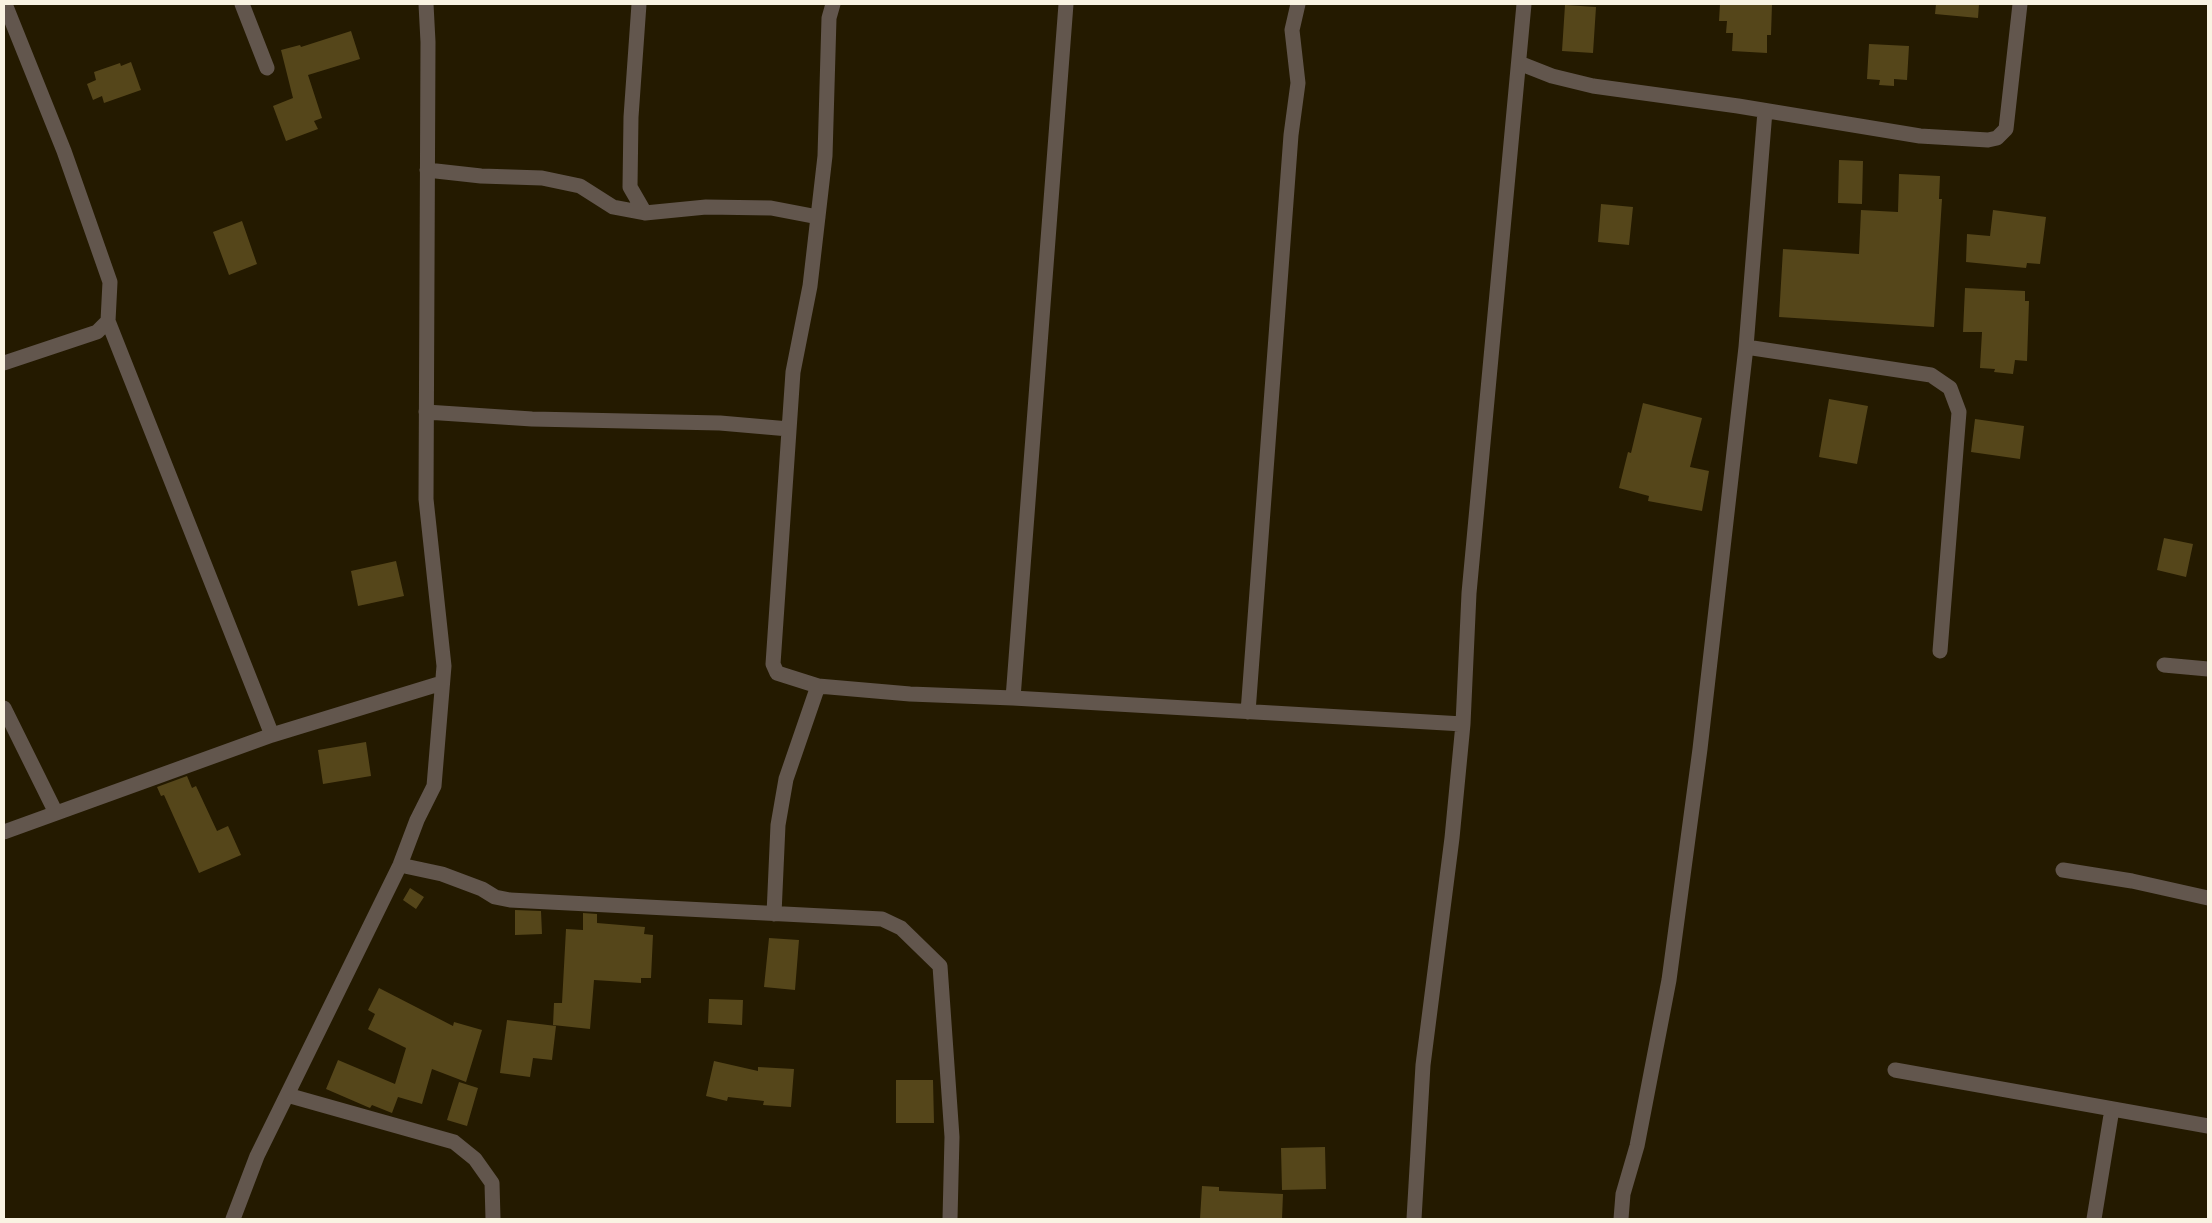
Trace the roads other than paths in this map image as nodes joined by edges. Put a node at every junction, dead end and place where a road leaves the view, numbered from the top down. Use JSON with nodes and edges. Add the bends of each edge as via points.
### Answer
{"nodes":[{"id":1,"x":5,"y":4,"type":"edge"},
{"id":2,"x":242,"y":4,"type":"edge"},
{"id":3,"x":426,"y":4,"type":"edge"},
{"id":4,"x":639,"y":4,"type":"edge"},
{"id":5,"x":833,"y":4,"type":"edge"},
{"id":6,"x":1066,"y":4,"type":"edge"},
{"id":7,"x":1298,"y":4,"type":"edge"},
{"id":8,"x":1524,"y":4,"type":"edge"},
{"id":9,"x":2020,"y":4,"type":"edge"},
{"id":10,"x":1519,"y":63,"type":"junction"},
{"id":11,"x":268,"y":68,"type":"dead end"},
{"id":12,"x":1765,"y":111,"type":"junction"},
{"id":13,"x":427,"y":170,"type":"junction"},
{"id":14,"x":645,"y":213,"type":"junction"},
{"id":15,"x":818,"y":217,"type":"junction"},
{"id":16,"x":108,"y":320,"type":"junction"},
{"id":17,"x":1746,"y":347,"type":"junction"},
{"id":18,"x":4,"y":363,"type":"edge"},
{"id":19,"x":426,"y":412,"type":"junction"},
{"id":20,"x":790,"y":428,"type":"junction"},
{"id":21,"x":1940,"y":651,"type":"dead end"},
{"id":22,"x":2164,"y":665,"type":"dead end"},
{"id":23,"x":2208,"y":669,"type":"edge"},
{"id":24,"x":442,"y":683,"type":"junction"},
{"id":25,"x":818,"y":686,"type":"junction"},
{"id":26,"x":1013,"y":698,"type":"junction"},
{"id":27,"x":4,"y":708,"type":"edge"},
{"id":28,"x":1248,"y":712,"type":"junction"},
{"id":29,"x":1463,"y":724,"type":"junction"},
{"id":30,"x":272,"y":735,"type":"junction"},
{"id":31,"x":56,"y":813,"type":"junction"},
{"id":32,"x":4,"y":832,"type":"edge"},
{"id":33,"x":400,"y":864,"type":"junction"},
{"id":34,"x":2063,"y":870,"type":"dead end"},
{"id":35,"x":2208,"y":898,"type":"edge"},
{"id":36,"x":774,"y":914,"type":"junction"},
{"id":37,"x":1895,"y":1070,"type":"dead end"},
{"id":38,"x":287,"y":1095,"type":"junction"},
{"id":39,"x":2112,"y":1109,"type":"junction"},
{"id":40,"x":2208,"y":1126,"type":"edge"},
{"id":41,"x":232,"y":1219,"type":"edge"},
{"id":42,"x":492,"y":1219,"type":"edge"},
{"id":43,"x":950,"y":1219,"type":"edge"},
{"id":44,"x":1414,"y":1219,"type":"edge"},
{"id":45,"x":1621,"y":1219,"type":"edge"},
{"id":46,"x":2094,"y":1219,"type":"edge"}],
"edges":[{"from":1,"to":16,"type":"street","via":[[64,151],[110,282]]},
{"from":2,"to":11,"type":"street"},
{"from":3,"to":13,"type":"street"},
{"from":4,"to":14,"type":"street","via":[[630,187]]},
{"from":5,"to":15,"type":"street","via":[[825,156]]},
{"from":6,"to":26,"type":"street"},
{"from":7,"to":28,"type":"street","via":[[1292,30],[1298,83],[1291,135]]},
{"from":8,"to":10,"type":"street"},
{"from":9,"to":12,"type":"street","via":[[2006,129],[1997,138],[1920,136]]},
{"from":10,"to":12,"type":"street","via":[[1552,76],[1593,86]]},
{"from":10,"to":29,"type":"street","via":[[1468,593]]},
{"from":12,"to":17,"type":"street"},
{"from":13,"to":14,"type":"street","via":[[542,178],[580,186],[613,207]]},
{"from":13,"to":19,"type":"street"},
{"from":14,"to":15,"type":"street","via":[[706,208],[771,208]]},
{"from":15,"to":20,"type":"street","via":[[810,286],[794,372]]},
{"from":16,"to":18,"type":"street","via":[[97,332]]},
{"from":16,"to":30,"type":"street"},
{"from":17,"to":21,"type":"street","via":[[1931,375],[1950,388],[1959,412]]},
{"from":17,"to":45,"type":"street","via":[[1700,749],[1668,980],[1637,1146],[1623,1194]]},
{"from":19,"to":20,"type":"street","via":[[532,419],[720,422]]},
{"from":19,"to":24,"type":"street","via":[[426,500],[444,666]]},
{"from":20,"to":25,"type":"street","via":[[773,664],[777,673]]},
{"from":22,"to":23,"type":"street"},
{"from":24,"to":30,"type":"street"},
{"from":24,"to":33,"type":"street","via":[[434,786]]},
{"from":25,"to":26,"type":"street"},
{"from":25,"to":36,"type":"street","via":[[786,779],[778,825]]},
{"from":26,"to":28,"type":"street"},
{"from":27,"to":31,"type":"street"},
{"from":28,"to":29,"type":"street"},
{"from":29,"to":44,"type":"street","via":[[1424,1065]]},
{"from":30,"to":31,"type":"street"},
{"from":31,"to":32,"type":"street"},
{"from":33,"to":36,"type":"street","via":[[442,874],[495,897],[510,900]]},
{"from":33,"to":38,"type":"street"},
{"from":34,"to":35,"type":"street"},
{"from":36,"to":43,"type":"street","via":[[882,919],[901,928],[940,966],[952,1137]]},
{"from":37,"to":39,"type":"street"},
{"from":38,"to":41,"type":"street","via":[[257,1156]]},
{"from":38,"to":42,"type":"street","via":[[454,1142],[475,1159],[492,1183]]},
{"from":39,"to":40,"type":"street"},
{"from":39,"to":46,"type":"street"}]}
